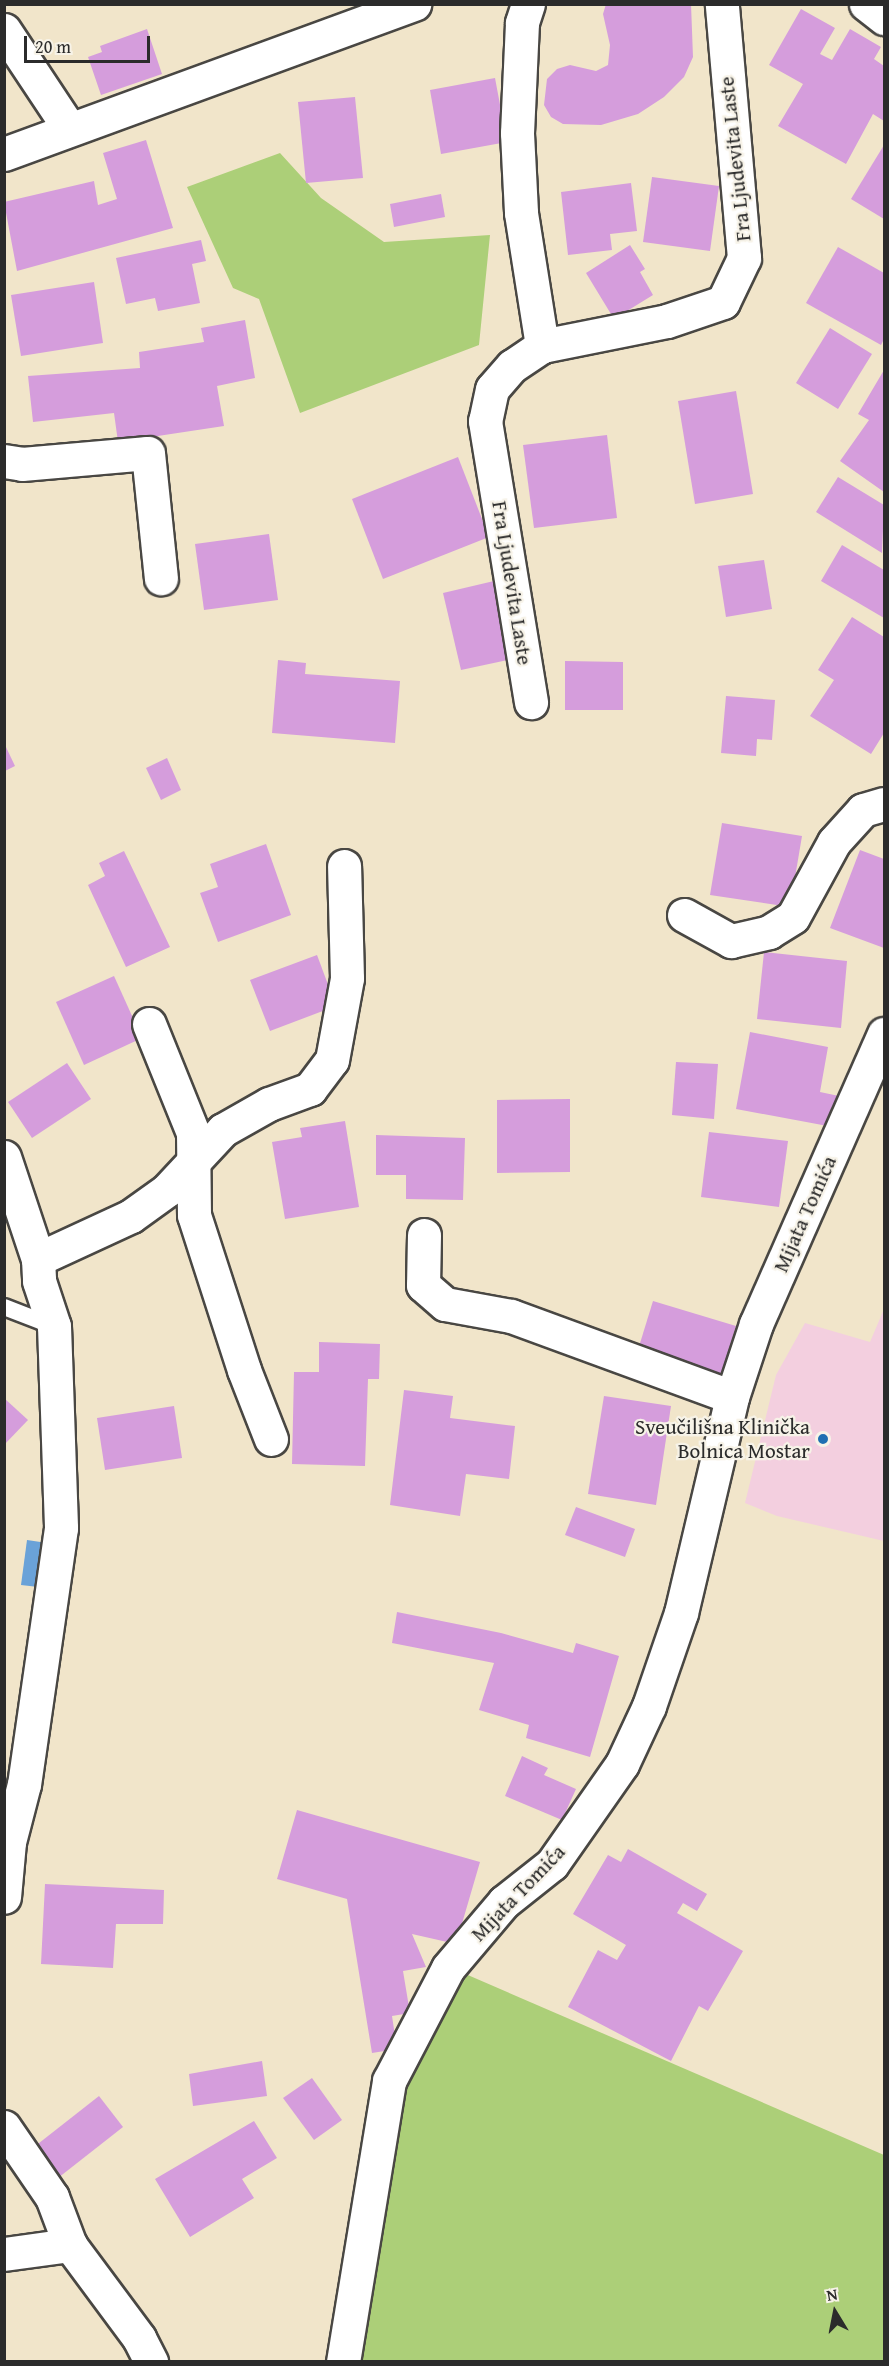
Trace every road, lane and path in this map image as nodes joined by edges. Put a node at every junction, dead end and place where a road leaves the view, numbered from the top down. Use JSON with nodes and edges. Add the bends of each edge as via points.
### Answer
{"nodes":[{"id":1,"x":414,"y":4,"type":"edge"},
{"id":2,"x":528,"y":4,"type":"edge"},
{"id":3,"x":722,"y":4,"type":"edge"},
{"id":4,"x":866,"y":4,"type":"edge"},
{"id":5,"x":367,"y":13,"type":"edge"},
{"id":6,"x":885,"y":18,"type":"edge"},
{"id":7,"x":4,"y":30,"type":"edge"},
{"id":8,"x":69,"y":128,"type":"junction"},
{"id":9,"x":4,"y":154,"type":"edge"},
{"id":10,"x":542,"y":346,"type":"junction"},
{"id":11,"x":4,"y":461,"type":"edge"},
{"id":12,"x":161,"y":578,"type":"dead end"},
{"id":13,"x":531,"y":702,"type":"dead end"},
{"id":14,"x":885,"y":804,"type":"edge"},
{"id":15,"x":344,"y":866,"type":"dead end"},
{"id":16,"x":684,"y":915,"type":"dead end"},
{"id":17,"x":149,"y":1024,"type":"dead end"},
{"id":18,"x":885,"y":1035,"type":"edge"},
{"id":19,"x":4,"y":1157,"type":"edge"},
{"id":20,"x":192,"y":1165,"type":"junction"},
{"id":21,"x":424,"y":1235,"type":"dead end"},
{"id":22,"x":38,"y":1259,"type":"junction"},
{"id":23,"x":4,"y":1307,"type":"edge"},
{"id":24,"x":54,"y":1326,"type":"junction"},
{"id":25,"x":732,"y":1397,"type":"junction"},
{"id":26,"x":271,"y":1439,"type":"dead end"},
{"id":27,"x":4,"y":1897,"type":"edge"},
{"id":28,"x":4,"y":2127,"type":"edge"},
{"id":29,"x":70,"y":2245,"type":"junction"},
{"id":30,"x":4,"y":2254,"type":"edge"},
{"id":31,"x":151,"y":2361,"type":"edge"},
{"id":32,"x":343,"y":2361,"type":"edge"}],
"edges":[{"from":1,"to":5,"type":"street"},
{"from":2,"to":10,"type":"street","via":[[522,23],[517,133],[521,213]]},
{"from":3,"to":10,"type":"street","name":"Fra Ljudevita Laste","via":[[744,258],[723,302],[667,321]]},
{"from":4,"to":6,"type":"street"},
{"from":5,"to":8,"type":"street"},
{"from":7,"to":8,"type":"street"},
{"from":8,"to":9,"type":"street"},
{"from":10,"to":13,"type":"street","name":"Fra Ljudevita Laste","via":[[512,366],[492,389],[485,421]]},
{"from":11,"to":12,"type":"street","via":[[22,464],[148,453]]},
{"from":14,"to":16,"type":"street","via":[[863,810],[834,842],[793,917],[769,932],[731,941]]},
{"from":15,"to":20,"type":"street","via":[[347,978],[332,1060],[310,1089],[269,1104],[223,1130]]},
{"from":17,"to":20,"type":"street","via":[[193,1133]]},
{"from":18,"to":25,"type":"street","name":"Mijata Tomića","via":[[756,1324]]},
{"from":19,"to":22,"type":"street"},
{"from":20,"to":22,"type":"street","via":[[167,1190],[131,1216]]},
{"from":20,"to":26,"type":"street","via":[[194,1215],[244,1370]]},
{"from":21,"to":25,"type":"street","via":[[423,1285],[445,1304],[511,1316]]},
{"from":22,"to":24,"type":"street","via":[[39,1281]]},
{"from":23,"to":24,"type":"lane"},
{"from":24,"to":27,"type":"street","via":[[61,1528],[31,1744],[9,1842]]},
{"from":25,"to":32,"type":"street","name":"Mijata Tomića","via":[[681,1613],[650,1706],[622,1764],[552,1864],[504,1902],[448,1968],[389,2081]]},
{"from":28,"to":29,"type":"street","via":[[52,2197]]},
{"from":29,"to":30,"type":"street"},
{"from":29,"to":31,"type":"street","via":[[139,2338]]}]}
